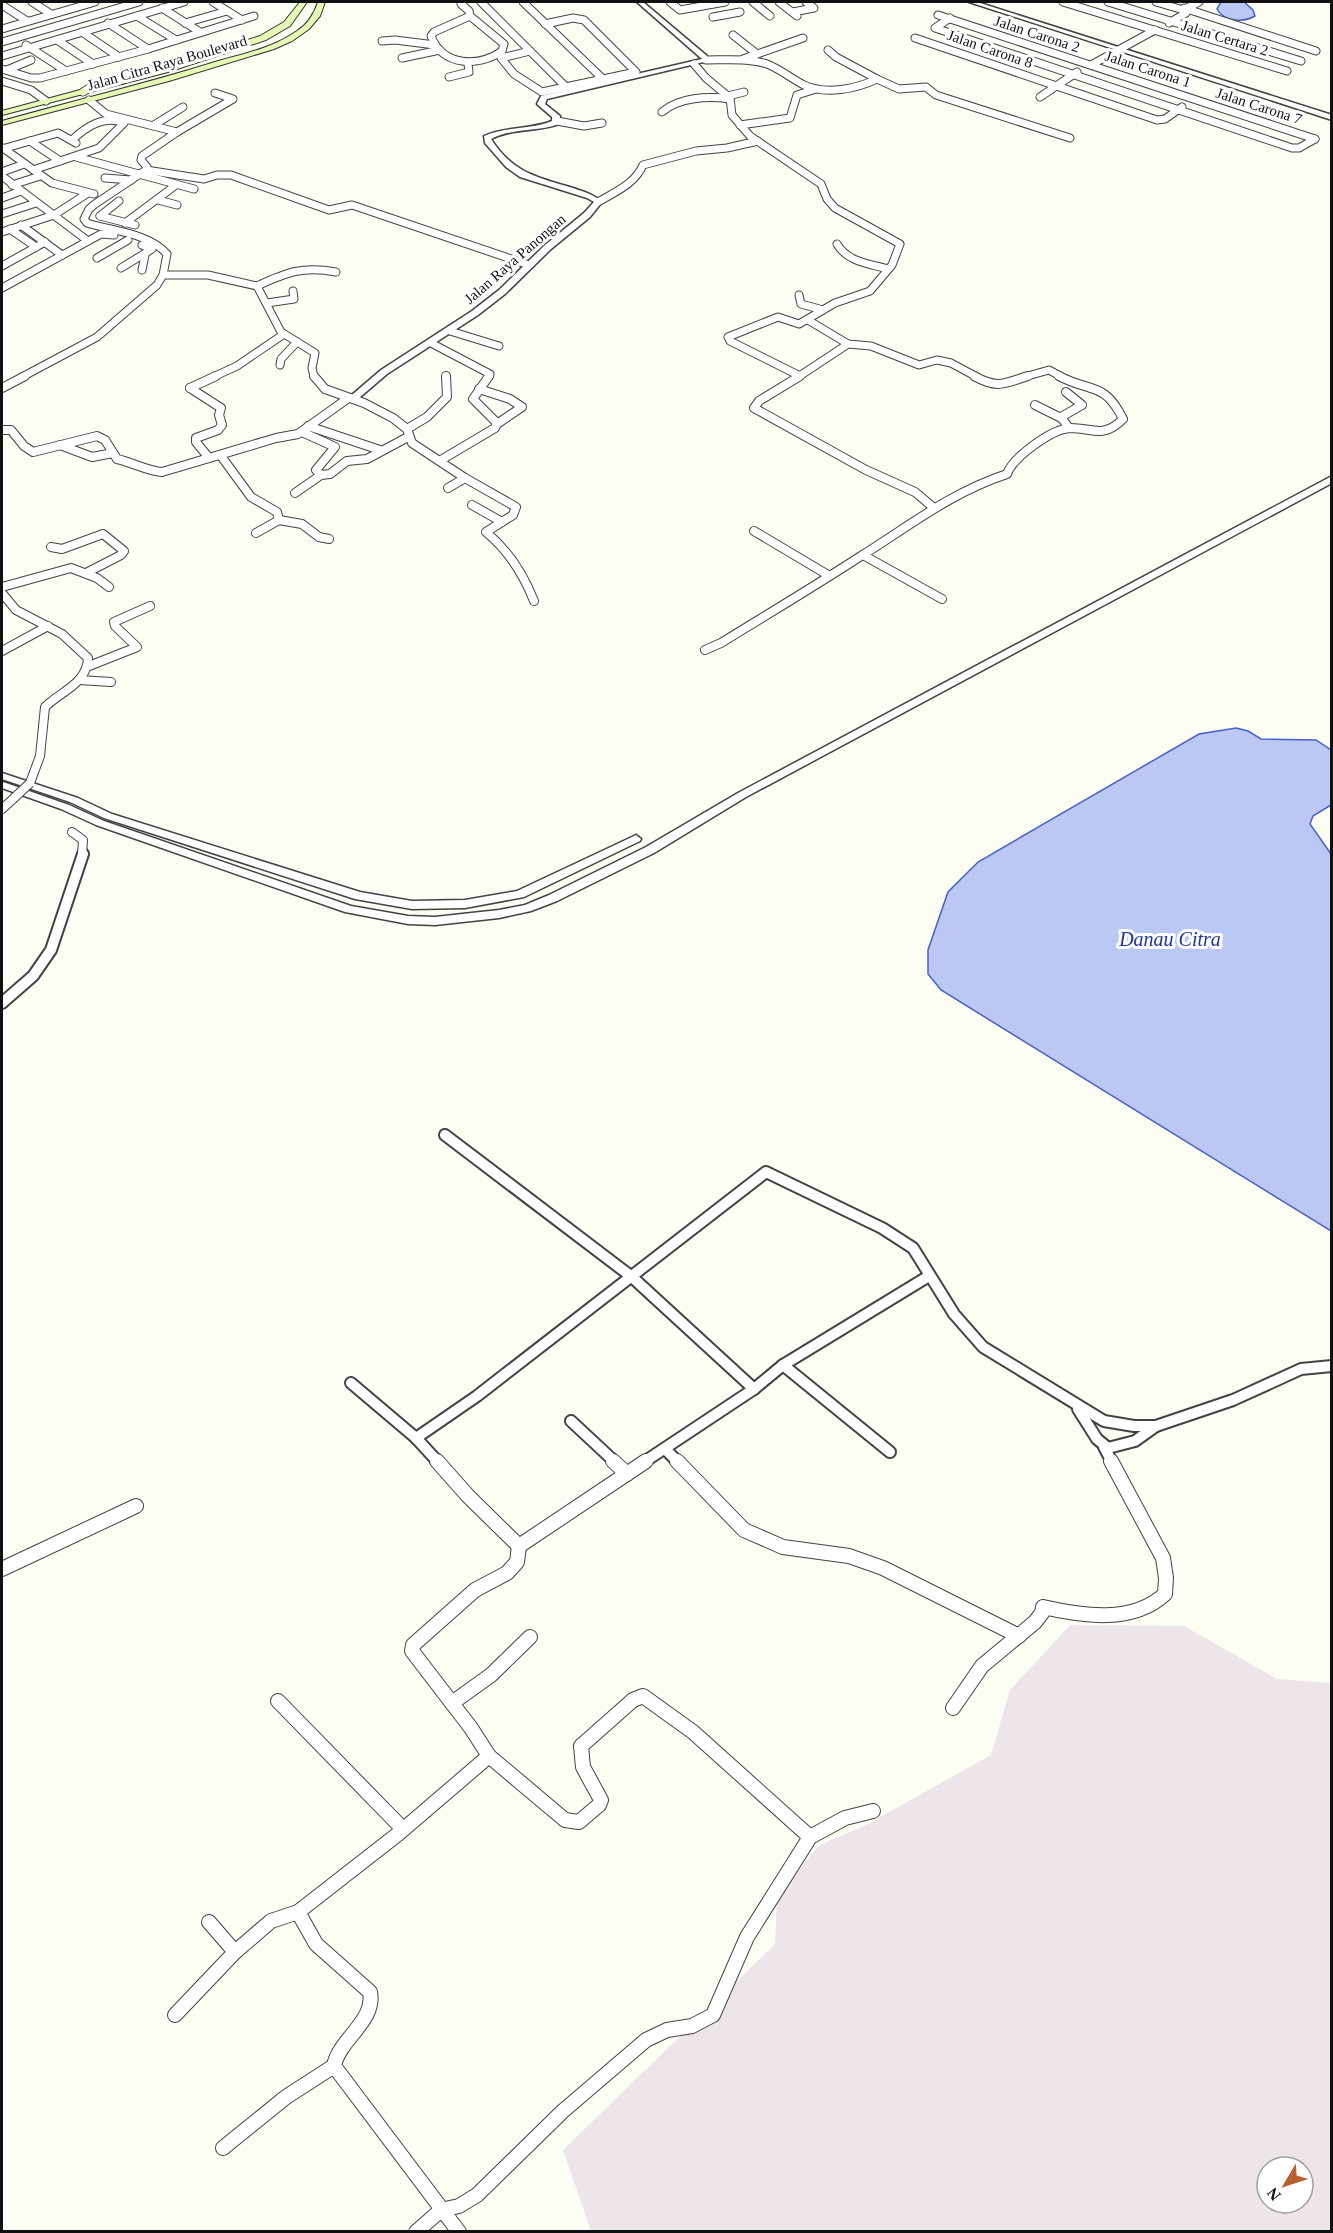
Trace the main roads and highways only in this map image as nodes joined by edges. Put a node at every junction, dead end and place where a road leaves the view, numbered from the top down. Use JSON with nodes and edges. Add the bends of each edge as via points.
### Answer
{"nodes":[{"id":1,"x":303,"y":2,"type":"edge"},
{"id":2,"x":321,"y":2,"type":"edge"},
{"id":3,"x":66,"y":96,"type":"junction"},
{"id":4,"x":73,"y":104,"type":"junction"},
{"id":5,"x":2,"y":112,"type":"edge"},
{"id":6,"x":2,"y":123,"type":"edge"}],
"edges":[{"from":1,"to":3,"type":"main road","name":"Jalan Citra Raya Boulevard","via":[[286,24],[267,36]]},
{"from":2,"to":4,"type":"main road","name":"Jalan Citra Raya Boulevard","via":[[300,33],[276,45],[154,84]]},
{"from":3,"to":4,"type":"main road"},
{"from":3,"to":5,"type":"main road","name":"Jalan Citra Raya Boulevard"},
{"from":4,"to":6,"type":"main road","name":"Jalan Citra Raya Boulevard"}]}
